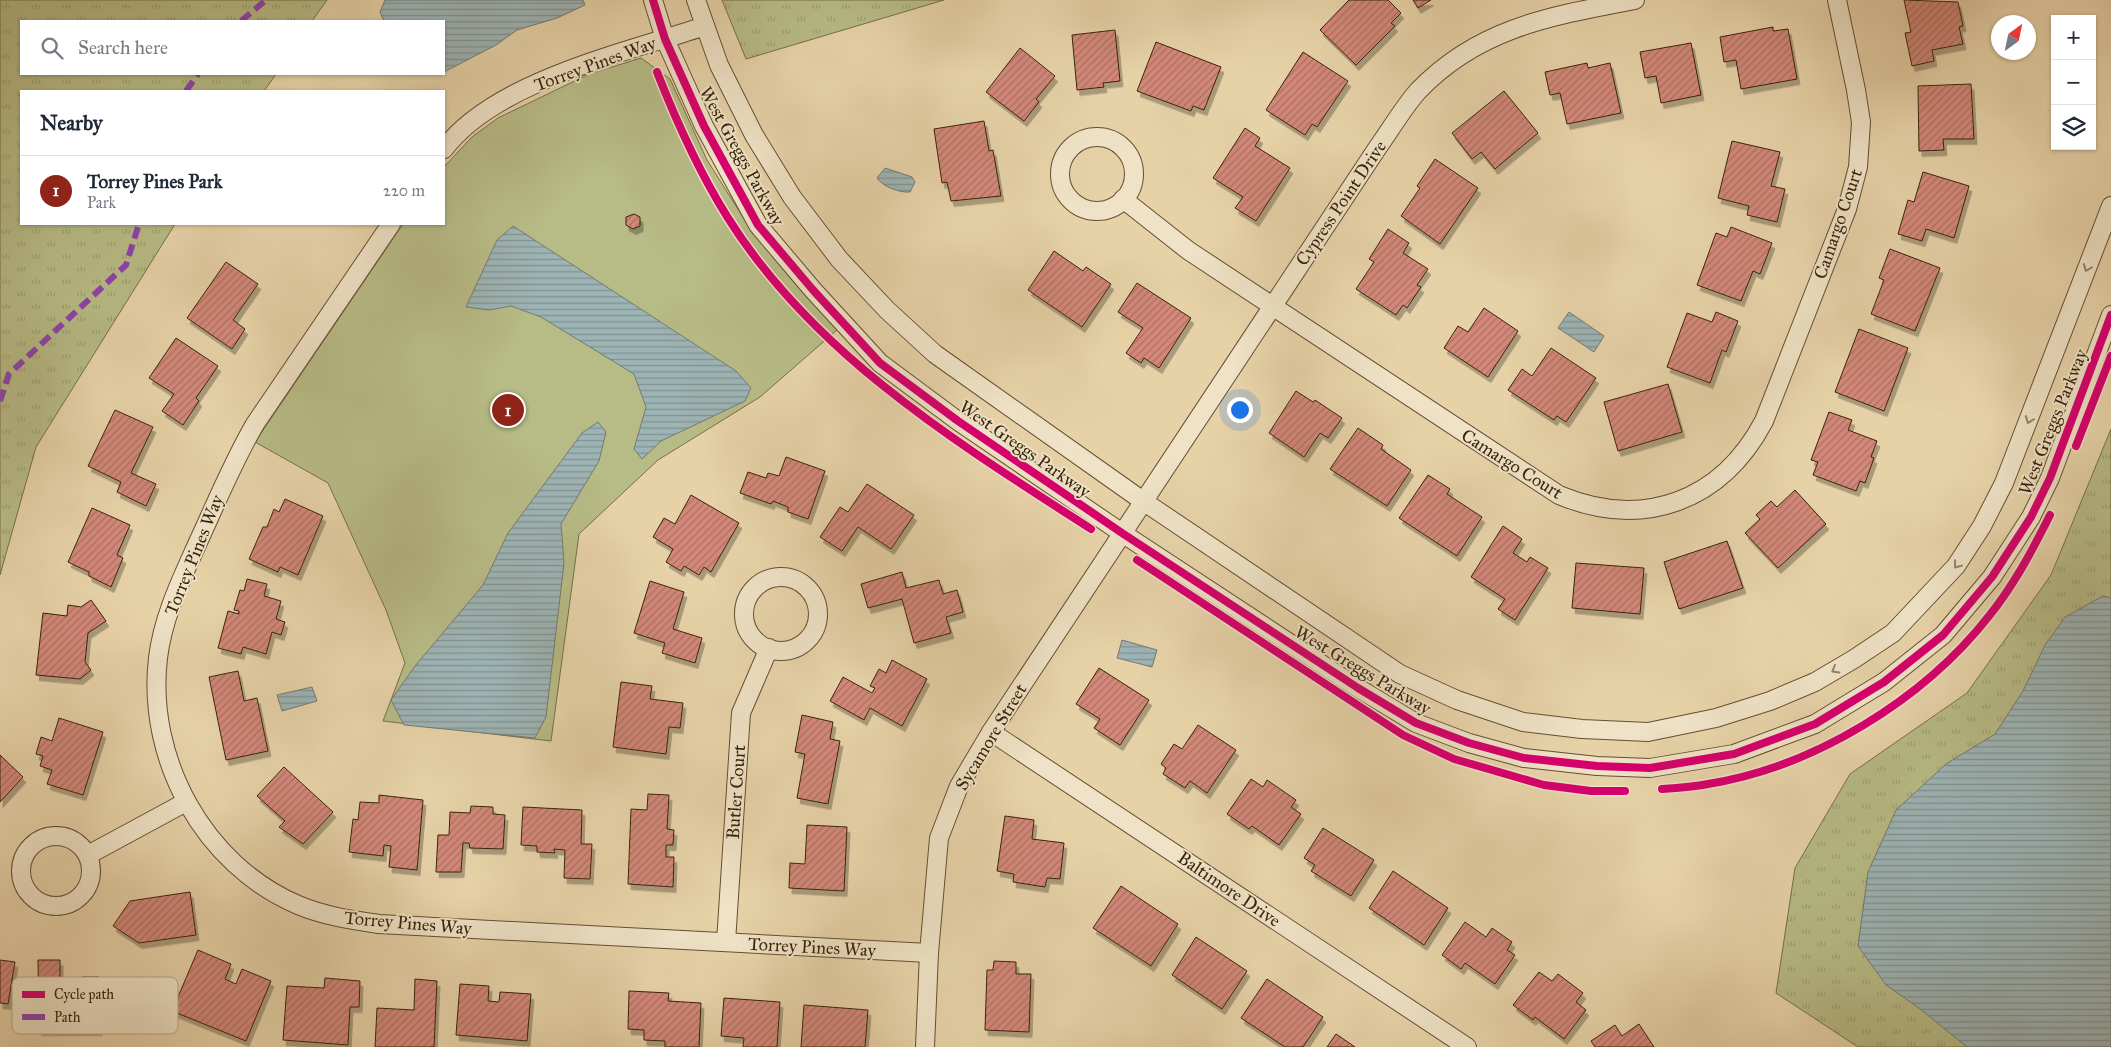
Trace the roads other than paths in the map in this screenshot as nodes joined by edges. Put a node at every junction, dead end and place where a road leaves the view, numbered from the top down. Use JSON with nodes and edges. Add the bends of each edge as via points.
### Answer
{"nodes":[{"id":1,"x":653,"y":0,"type":"edge"},
{"id":2,"x":696,"y":0,"type":"edge"},
{"id":3,"x":1635,"y":0,"type":"edge"},
{"id":4,"x":1837,"y":0,"type":"edge"},
{"id":5,"x":705,"y":26,"type":"junction"},
{"id":6,"x":665,"y":39,"type":"junction"},
{"id":7,"x":445,"y":148,"type":"edge"},
{"id":8,"x":1123,"y":200,"type":"junction"},
{"id":9,"x":2111,"y":206,"type":"edge"},
{"id":10,"x":390,"y":225,"type":"edge"},
{"id":11,"x":1273,"y":307,"type":"junction"},
{"id":12,"x":2111,"y":315,"type":"edge"},
{"id":13,"x":1143,"y":501,"type":"junction"},
{"id":14,"x":1133,"y":516,"type":"joint"},
{"id":15,"x":1122,"y":533,"type":"junction"},
{"id":16,"x":770,"y":648,"type":"junction"},
{"id":17,"x":991,"y":732,"type":"junction"},
{"id":18,"x":186,"y":802,"type":"junction"},
{"id":19,"x":88,"y":855,"type":"junction"},
{"id":20,"x":726,"y":942,"type":"junction"},
{"id":21,"x":929,"y":953,"type":"junction"},
{"id":22,"x":925,"y":1047,"type":"edge"},
{"id":23,"x":1467,"y":1047,"type":"edge"}],
"edges":[{"from":1,"to":6,"type":"street","name":"West Greggs Parkway"},
{"from":2,"to":5,"type":"street","name":"West Greggs Parkway"},
{"from":3,"to":11,"type":"street","name":"Cypress Point Drive","via":[[1527,23],[1505,31],[1439,71],[1417,93],[1378,147]]},
{"from":4,"to":11,"type":"street","name":"Camargo Court","via":[[1861,122],[1858,167],[1847,209],[1764,421],[1752,444],[1725,475],[1712,484],[1682,500],[1656,507],[1636,510],[1583,505],[1538,483]]},
{"from":5,"to":6,"type":"street","name":"Torrey Pines Way"},
{"from":5,"to":13,"type":"street","name":"West Greggs Parkway","via":[[719,65],[754,135],[792,197],[839,260],[935,354]]},
{"from":6,"to":7,"type":"street","name":"Torrey Pines Way","via":[[596,60],[499,103]]},
{"from":6,"to":15,"type":"street","name":"West Greggs Parkway","via":[[704,126],[758,224],[813,290],[880,362],[958,421]]},
{"from":8,"to":8,"type":"street","via":[[1132,186],[1134,174],[1127,151],[1112,140],[1094,136],[1072,146],[1060,167],[1060,179],[1071,201],[1094,211],[1106,210]]},
{"from":8,"to":11,"type":"street","name":"Camargo Court"},
{"from":9,"to":13,"type":"street","name":"West Greggs Parkway","one_way":true,"via":[[2004,483],[1956,566],[1893,632],[1854,660],[1815,682],[1716,718],[1648,732],[1582,729],[1523,722],[1457,700],[1400,674]]},
{"from":10,"to":18,"type":"street","name":"Torrey Pines Way","via":[[235,458],[170,605],[158,658],[158,711],[168,760]]},
{"from":11,"to":13,"type":"street","name":"Cypress Point Drive"},
{"from":12,"to":15,"type":"street","name":"West Greggs Parkway","via":[[2050,478],[2031,517],[1992,577],[1943,635],[1884,682],[1815,724],[1734,754],[1650,768],[1598,766],[1524,758],[1470,743],[1416,723],[1358,688]]},
{"from":13,"to":14,"type":"street","name":"Cypress Point Drive"},
{"from":14,"to":15,"type":"street","name":"Sycamore Street"},
{"from":15,"to":17,"type":"street","name":"Sycamore Street"},
{"from":16,"to":16,"type":"street","via":[[756,641],[749,631],[744,620],[744,607],[756,586],[778,577],[790,578],[802,583],[816,602],[816,626],[801,645],[790,650]]},
{"from":16,"to":20,"type":"street","name":"Butler Court","via":[[741,713]]},
{"from":17,"to":21,"type":"street","name":"Sycamore Street","via":[[959,786],[939,838]]},
{"from":17,"to":23,"type":"street","name":"Baltimore Drive"},
{"from":18,"to":19,"type":"street"},
{"from":18,"to":20,"type":"street","name":"Torrey Pines Way","via":[[201,825],[234,862],[299,905],[341,919],[379,924]]},
{"from":19,"to":19,"type":"street","via":[[70,838],[58,835],[37,840],[22,858],[21,880],[26,891],[34,899],[55,906],[78,899],[91,878]]},
{"from":20,"to":21,"type":"street","name":"Torrey Pines Way"},
{"from":21,"to":22,"type":"street","name":"Sycamore Street"}]}
